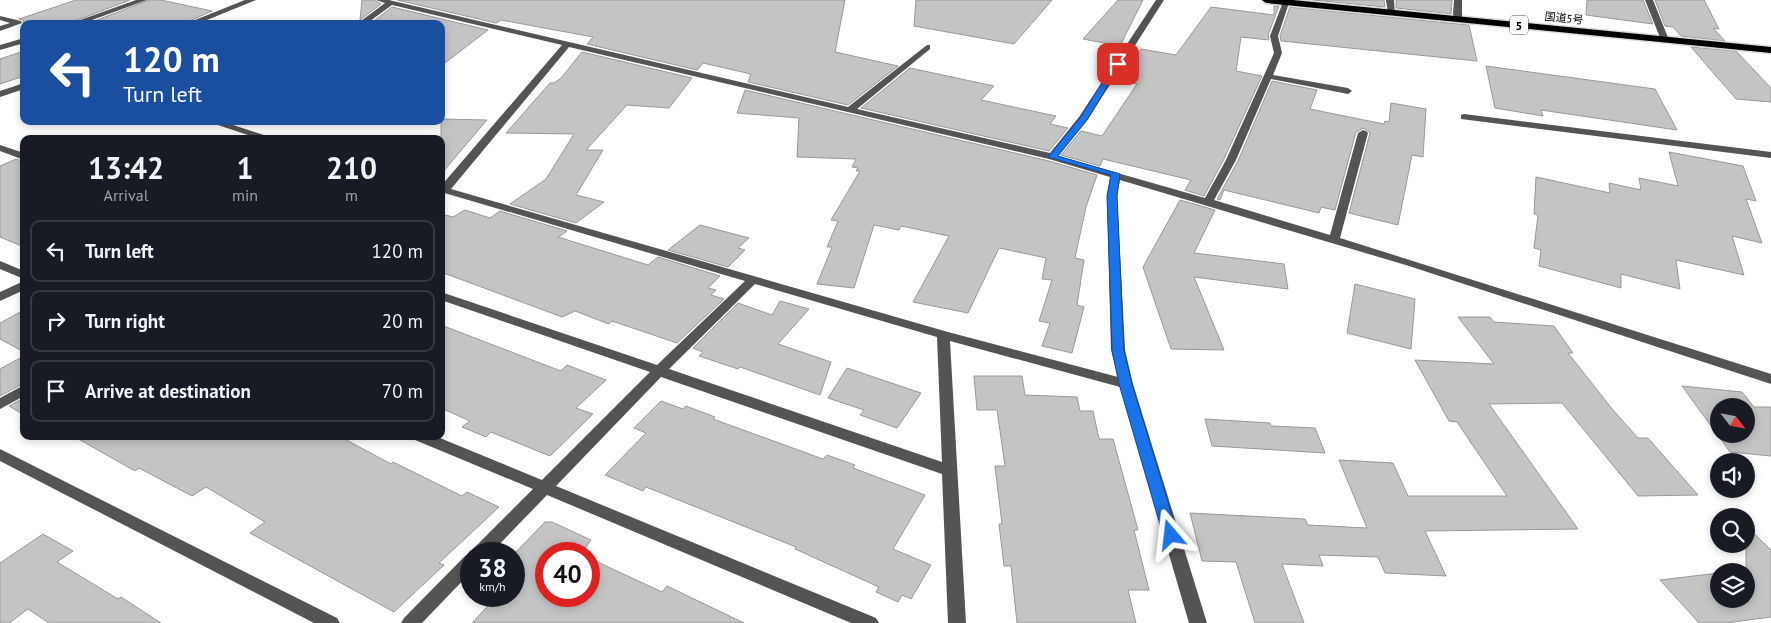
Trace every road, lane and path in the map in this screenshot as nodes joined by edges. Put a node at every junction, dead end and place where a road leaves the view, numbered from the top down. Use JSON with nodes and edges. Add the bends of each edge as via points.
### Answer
{"nodes":[{"id":1,"x":143,"y":0,"type":"edge"},
{"id":2,"x":252,"y":0,"type":"edge"},
{"id":3,"x":380,"y":0,"type":"edge"},
{"id":4,"x":1160,"y":0,"type":"edge"},
{"id":5,"x":1266,"y":0,"type":"edge"},
{"id":6,"x":1390,"y":0,"type":"edge"},
{"id":7,"x":1458,"y":0,"type":"edge"},
{"id":8,"x":1649,"y":0,"type":"edge"},
{"id":9,"x":390,"y":2,"type":"junction"},
{"id":10,"x":1288,"y":2,"type":"junction"},
{"id":11,"x":1392,"y":12,"type":"junction"},
{"id":12,"x":0,"y":18,"type":"edge"},
{"id":13,"x":1460,"y":19,"type":"junction"},
{"id":14,"x":85,"y":20,"type":"edge"},
{"id":15,"x":200,"y":20,"type":"edge"},
{"id":16,"x":366,"y":20,"type":"edge"},
{"id":17,"x":0,"y":29,"type":"edge"},
{"id":18,"x":1665,"y":40,"type":"junction"},
{"id":19,"x":20,"y":41,"type":"edge"},
{"id":20,"x":567,"y":44,"type":"junction"},
{"id":21,"x":927,"y":47,"type":"dead end"},
{"id":22,"x":0,"y":48,"type":"edge"},
{"id":23,"x":1771,"y":50,"type":"edge"},
{"id":24,"x":1268,"y":76,"type":"junction"},
{"id":25,"x":20,"y":87,"type":"edge"},
{"id":26,"x":1348,"y":90,"type":"dead end"},
{"id":27,"x":0,"y":94,"type":"edge"},
{"id":28,"x":851,"y":109,"type":"junction"},
{"id":29,"x":1464,"y":117,"type":"dead end"},
{"id":30,"x":231,"y":125,"type":"edge"},
{"id":31,"x":1363,"y":134,"type":"dead end"},
{"id":32,"x":260,"y":135,"type":"edge"},
{"id":33,"x":0,"y":148,"type":"edge"},
{"id":34,"x":20,"y":156,"type":"edge"},
{"id":35,"x":1771,"y":156,"type":"edge"},
{"id":36,"x":1052,"y":157,"type":"junction"},
{"id":37,"x":1116,"y":174,"type":"junction"},
{"id":38,"x":445,"y":186,"type":"edge"},
{"id":39,"x":445,"y":190,"type":"edge"},
{"id":40,"x":1208,"y":202,"type":"junction"},
{"id":41,"x":1334,"y":239,"type":"junction"},
{"id":42,"x":0,"y":265,"type":"edge"},
{"id":43,"x":20,"y":273,"type":"edge"},
{"id":44,"x":754,"y":279,"type":"junction"},
{"id":45,"x":20,"y":287,"type":"edge"},
{"id":46,"x":0,"y":297,"type":"edge"},
{"id":47,"x":445,"y":297,"type":"edge"},
{"id":48,"x":943,"y":335,"type":"junction"},
{"id":49,"x":658,"y":372,"type":"junction"},
{"id":50,"x":1771,"y":379,"type":"edge"},
{"id":51,"x":1126,"y":384,"type":"junction"},
{"id":52,"x":20,"y":392,"type":"edge"},
{"id":53,"x":0,"y":404,"type":"edge"},
{"id":54,"x":430,"y":440,"type":"edge"},
{"id":55,"x":0,"y":454,"type":"edge"},
{"id":56,"x":948,"y":470,"type":"junction"},
{"id":57,"x":544,"y":488,"type":"junction"},
{"id":58,"x":491,"y":542,"type":"edge"},
{"id":59,"x":460,"y":572,"type":"edge"},
{"id":60,"x":331,"y":623,"type":"edge"},
{"id":61,"x":410,"y":623,"type":"edge"},
{"id":62,"x":870,"y":623,"type":"edge"},
{"id":63,"x":957,"y":623,"type":"edge"},
{"id":64,"x":1198,"y":623,"type":"edge"}],
"edges":[{"from":1,"to":14,"type":"street"},
{"from":2,"to":15,"type":"street"},
{"from":3,"to":9,"type":"street"},
{"from":4,"to":36,"type":"street","via":[[1083,120]]},
{"from":5,"to":10,"type":"highway","name":"国道5号","number":"5"},
{"from":6,"to":11,"type":"street"},
{"from":7,"to":13,"type":"street"},
{"from":8,"to":18,"type":"street"},
{"from":9,"to":16,"type":"street"},
{"from":9,"to":20,"type":"street"},
{"from":10,"to":11,"type":"highway","name":"国道5号","number":"5"},
{"from":10,"to":24,"type":"street","via":[[1274,36],[1278,53]]},
{"from":11,"to":13,"type":"highway","name":"国道5号","number":"5"},
{"from":12,"to":17,"type":"street","via":[[18,23]]},
{"from":13,"to":18,"type":"highway","name":"国道5号","number":"5"},
{"from":18,"to":23,"type":"highway","name":"国道5号","number":"5"},
{"from":19,"to":22,"type":"street"},
{"from":20,"to":28,"type":"street"},
{"from":20,"to":38,"type":"street"},
{"from":21,"to":28,"type":"street"},
{"from":24,"to":26,"type":"street"},
{"from":24,"to":40,"type":"street","via":[[1231,160]]},
{"from":25,"to":27,"type":"street"},
{"from":28,"to":36,"type":"street"},
{"from":29,"to":35,"type":"street"},
{"from":30,"to":32,"type":"street"},
{"from":31,"to":41,"type":"street"},
{"from":33,"to":34,"type":"street"},
{"from":36,"to":37,"type":"street"},
{"from":37,"to":40,"type":"street"},
{"from":37,"to":51,"type":"street","via":[[1112,196],[1118,350]]},
{"from":39,"to":44,"type":"street"},
{"from":40,"to":41,"type":"street"},
{"from":41,"to":50,"type":"street","via":[[1567,311]]},
{"from":42,"to":43,"type":"street"},
{"from":44,"to":48,"type":"street"},
{"from":44,"to":49,"type":"street"},
{"from":45,"to":46,"type":"street"},
{"from":47,"to":49,"type":"street"},
{"from":48,"to":51,"type":"street"},
{"from":48,"to":56,"type":"street"},
{"from":49,"to":56,"type":"street"},
{"from":49,"to":57,"type":"street"},
{"from":51,"to":64,"type":"street"},
{"from":52,"to":53,"type":"street"},
{"from":54,"to":57,"type":"street"},
{"from":55,"to":60,"type":"street"},
{"from":56,"to":63,"type":"street"},
{"from":57,"to":58,"type":"street"},
{"from":57,"to":62,"type":"street"},
{"from":59,"to":61,"type":"street"}]}
